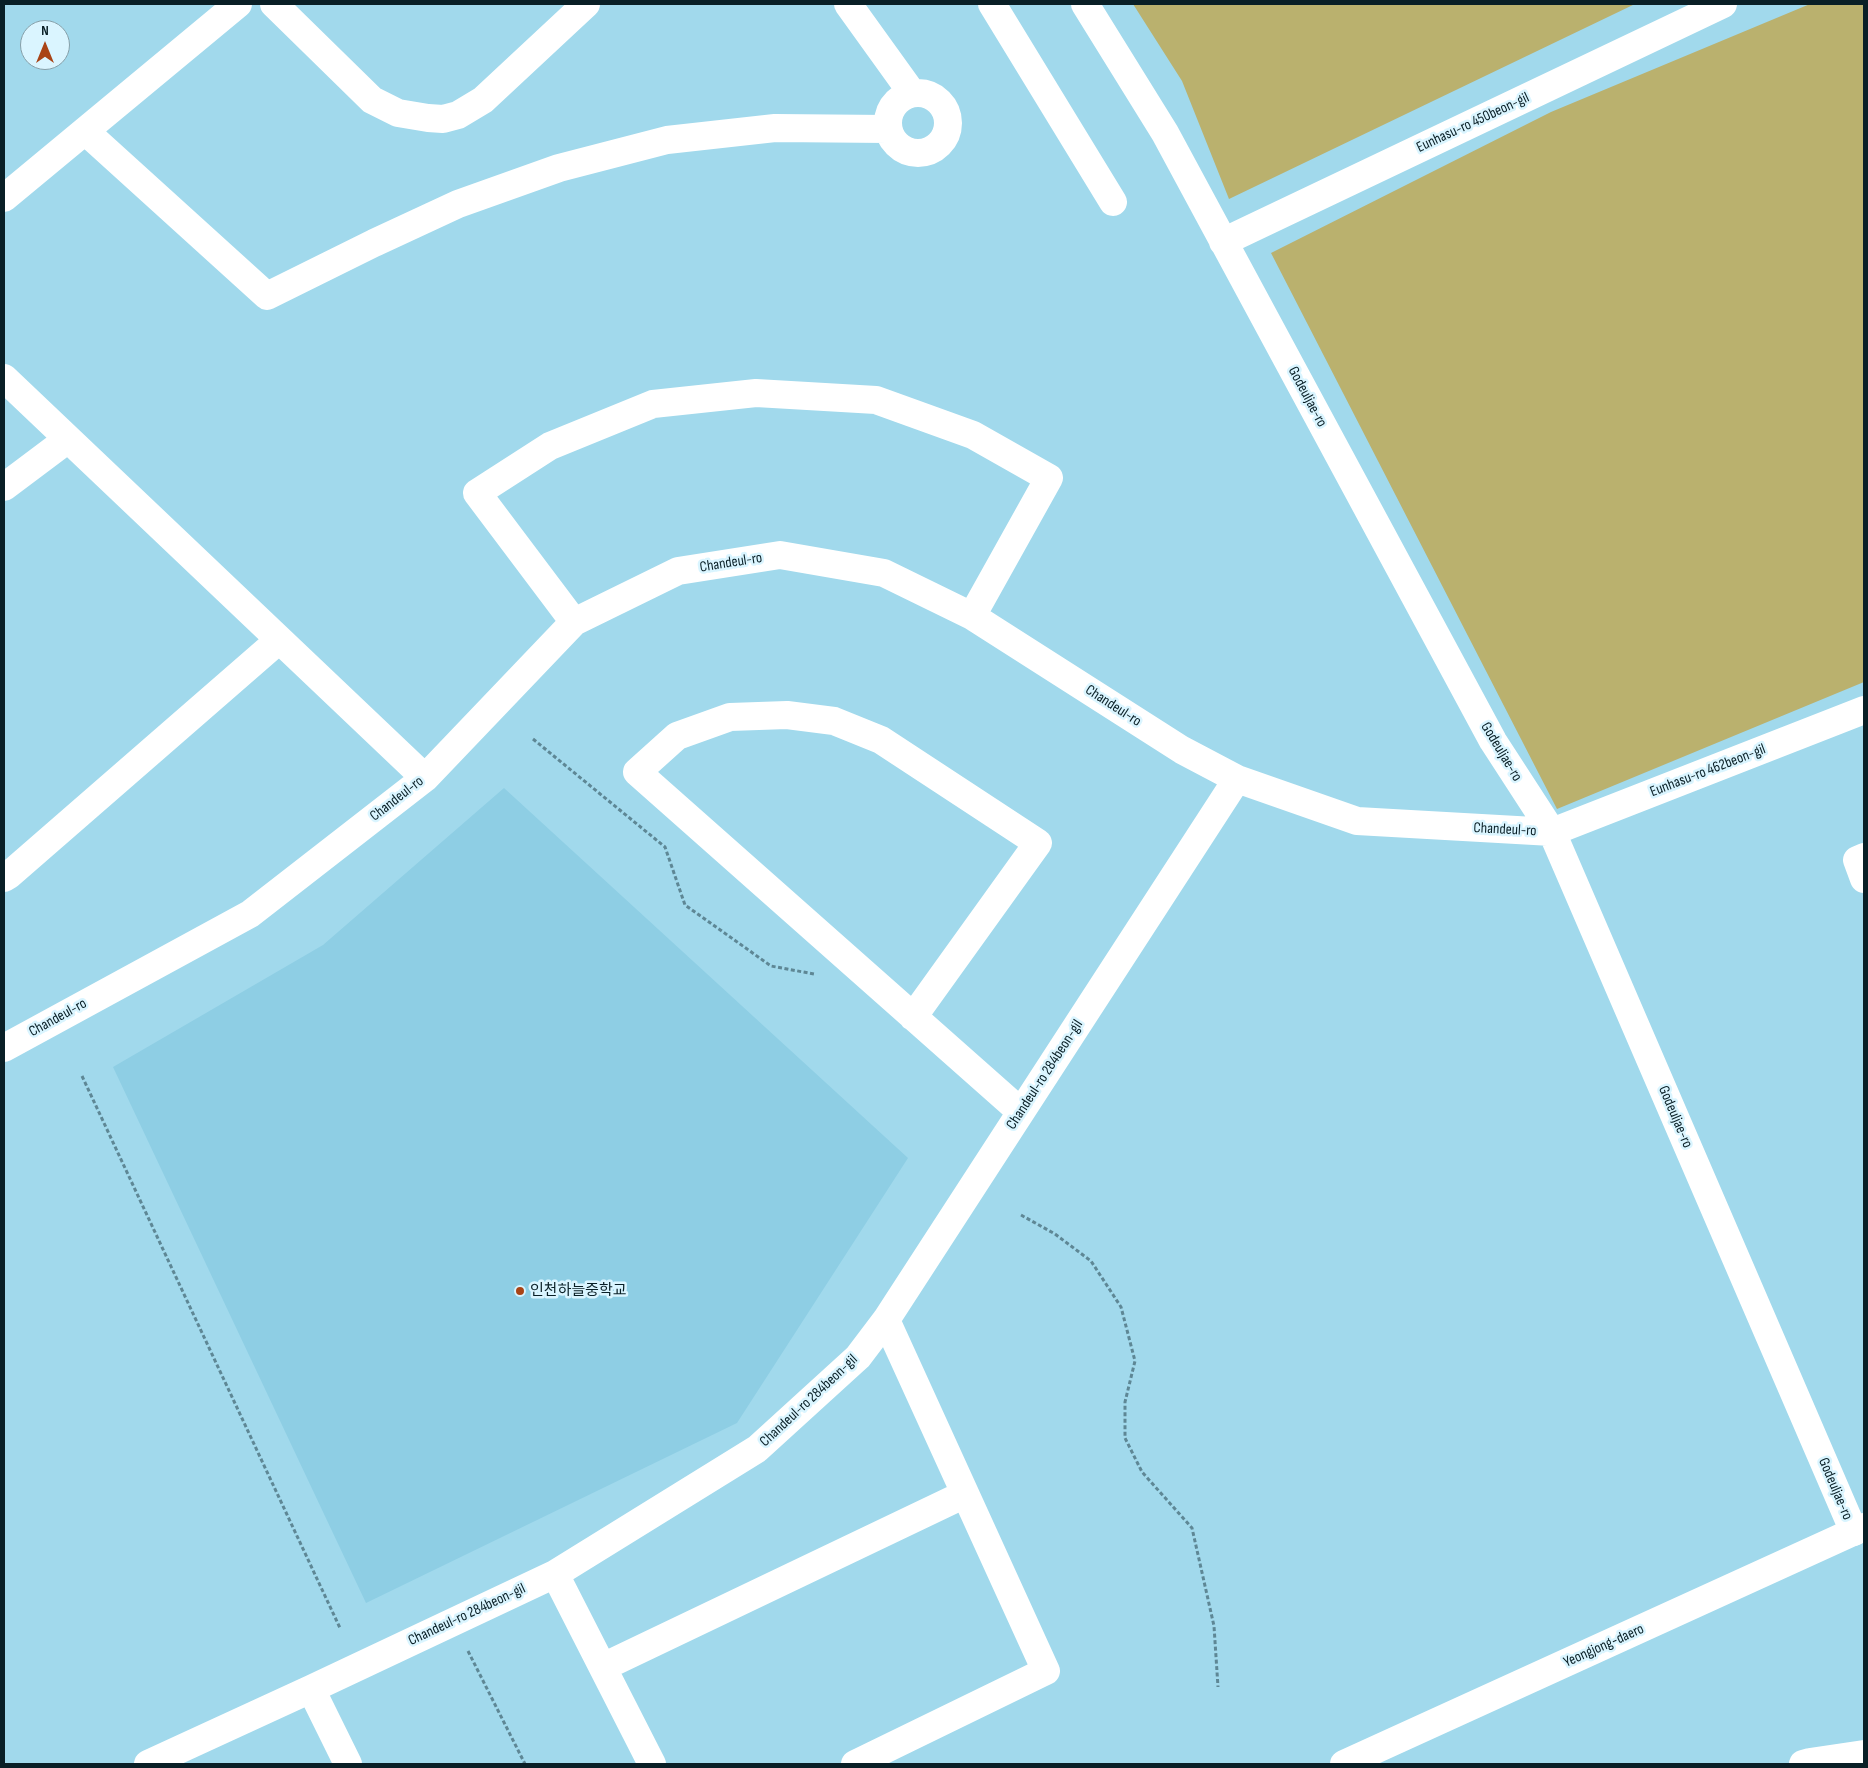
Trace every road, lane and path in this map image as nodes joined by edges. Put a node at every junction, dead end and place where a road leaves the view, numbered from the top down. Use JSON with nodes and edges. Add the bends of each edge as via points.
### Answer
{"nodes":[{"id":1,"x":238,"y":4,"type":"edge"},
{"id":2,"x":274,"y":4,"type":"edge"},
{"id":3,"x":586,"y":4,"type":"edge"},
{"id":4,"x":848,"y":4,"type":"edge"},
{"id":5,"x":992,"y":4,"type":"edge"},
{"id":6,"x":1085,"y":4,"type":"edge"},
{"id":7,"x":1723,"y":4,"type":"edge"},
{"id":8,"x":912,"y":93,"type":"junction"},
{"id":9,"x":888,"y":129,"type":"junction"},
{"id":10,"x":85,"y":131,"type":"junction"},
{"id":11,"x":4,"y":198,"type":"edge"},
{"id":12,"x":1114,"y":202,"type":"dead end"},
{"id":13,"x":1223,"y":242,"type":"junction"},
{"id":14,"x":4,"y":378,"type":"edge"},
{"id":15,"x":68,"y":439,"type":"junction"},
{"id":16,"x":4,"y":487,"type":"edge"},
{"id":17,"x":972,"y":616,"type":"junction"},
{"id":18,"x":574,"y":622,"type":"junction"},
{"id":19,"x":279,"y":640,"type":"junction"},
{"id":20,"x":1864,"y":710,"type":"edge"},
{"id":21,"x":533,"y":739,"type":"dead end"},
{"id":22,"x":425,"y":778,"type":"junction"},
{"id":23,"x":1237,"y":779,"type":"junction"},
{"id":24,"x":1552,"y":832,"type":"junction"},
{"id":25,"x":1864,"y":857,"type":"edge"},
{"id":26,"x":4,"y":878,"type":"edge"},
{"id":27,"x":1864,"y":879,"type":"edge"},
{"id":28,"x":817,"y":975,"type":"dead end"},
{"id":29,"x":913,"y":1017,"type":"junction"},
{"id":30,"x":4,"y":1048,"type":"edge"},
{"id":31,"x":82,"y":1076,"type":"dead end"},
{"id":32,"x":1021,"y":1112,"type":"junction"},
{"id":33,"x":1021,"y":1215,"type":"dead end"},
{"id":34,"x":886,"y":1320,"type":"junction"},
{"id":35,"x":965,"y":1494,"type":"junction"},
{"id":36,"x":1859,"y":1530,"type":"edge"},
{"id":37,"x":556,"y":1574,"type":"junction"},
{"id":38,"x":340,"y":1628,"type":"dead end"},
{"id":39,"x":466,"y":1647,"type":"dead end"},
{"id":40,"x":603,"y":1667,"type":"junction"},
{"id":41,"x":1218,"y":1687,"type":"dead end"},
{"id":42,"x":311,"y":1689,"type":"junction"},
{"id":43,"x":1864,"y":1754,"type":"edge"},
{"id":44,"x":148,"y":1764,"type":"edge"},
{"id":45,"x":348,"y":1764,"type":"edge"},
{"id":46,"x":525,"y":1764,"type":"edge"},
{"id":47,"x":652,"y":1764,"type":"edge"},
{"id":48,"x":855,"y":1764,"type":"edge"},
{"id":49,"x":1344,"y":1764,"type":"edge"},
{"id":50,"x":1803,"y":1764,"type":"edge"}],
"edges":[{"from":1,"to":10,"type":"street"},
{"from":2,"to":3,"type":"street","via":[[372,100],[398,113],[443,119],[458,115],[483,100]]},
{"from":4,"to":8,"type":"street"},
{"from":5,"to":12,"type":"street"},
{"from":6,"to":13,"type":"street","name":"Godeuljae-ro","via":[[1165,133]]},
{"from":7,"to":13,"type":"street","name":"Eunhasu-ro 450beon-gil"},
{"from":8,"to":9,"type":"street","via":[[896,102],[888,119]]},
{"from":8,"to":9,"type":"street","via":[[932,96],[941,102],[949,121],[944,140],[927,152],[906,151],[898,146]]},
{"from":9,"to":10,"type":"street","via":[[775,128],[667,140],[559,168],[458,204],[267,296]]},
{"from":10,"to":11,"type":"street"},
{"from":13,"to":24,"type":"street","name":"Godeuljae-ro","via":[[1493,741]]},
{"from":14,"to":15,"type":"street"},
{"from":15,"to":16,"type":"street"},
{"from":15,"to":19,"type":"street"},
{"from":17,"to":18,"type":"street","name":"Chandeul-ro","via":[[884,573],[780,555],[678,572]]},
{"from":17,"to":18,"type":"street","via":[[1049,478],[973,435],[876,400],[756,393],[653,404],[550,446],[478,493]]},
{"from":17,"to":23,"type":"street","name":"Chandeul-ro","via":[[1182,750]]},
{"from":18,"to":22,"type":"street","name":"Chandeul-ro"},
{"from":19,"to":22,"type":"street"},
{"from":19,"to":26,"type":"street"},
{"from":20,"to":24,"type":"street","name":"Eunhasu-ro 462beon-gil"},
{"from":21,"to":28,"type":"path","via":[[665,847],[684,905],[771,966]]},
{"from":22,"to":30,"type":"street","name":"Chandeul-ro","via":[[250,914]]},
{"from":23,"to":24,"type":"street","name":"Chandeul-ro","via":[[1357,821]]},
{"from":23,"to":32,"type":"street","name":"Chandeul-ro 284beon-gil"},
{"from":24,"to":36,"type":"street","name":"Godeuljae-ro"},
{"from":25,"to":27,"type":"street","via":[[1857,860]]},
{"from":29,"to":29,"type":"street","via":[[854,964],[637,772],[677,736],[730,717],[787,715],[834,721],[881,740],[1038,843]]},
{"from":29,"to":32,"type":"street"},
{"from":31,"to":38,"type":"path"},
{"from":32,"to":34,"type":"street","name":"Chandeul-ro 284beon-gil"},
{"from":33,"to":41,"type":"path","via":[[1055,1234],[1091,1261],[1121,1307],[1135,1362],[1125,1402],[1125,1438],[1142,1472],[1192,1528],[1214,1626]]},
{"from":34,"to":35,"type":"street"},
{"from":34,"to":37,"type":"street","name":"Chandeul-ro 284beon-gil","via":[[858,1357],[757,1449]]},
{"from":35,"to":40,"type":"street"},
{"from":35,"to":48,"type":"street","via":[[1046,1671]]},
{"from":36,"to":49,"type":"street","name":"Yeongjong-daero"},
{"from":37,"to":40,"type":"street"},
{"from":37,"to":42,"type":"street","name":"Chandeul-ro 284beon-gil"},
{"from":39,"to":46,"type":"path"},
{"from":40,"to":47,"type":"street"},
{"from":42,"to":44,"type":"street","name":"Chandeul-ro 284beon-gil"},
{"from":42,"to":45,"type":"street"},
{"from":43,"to":50,"type":"street"}]}
